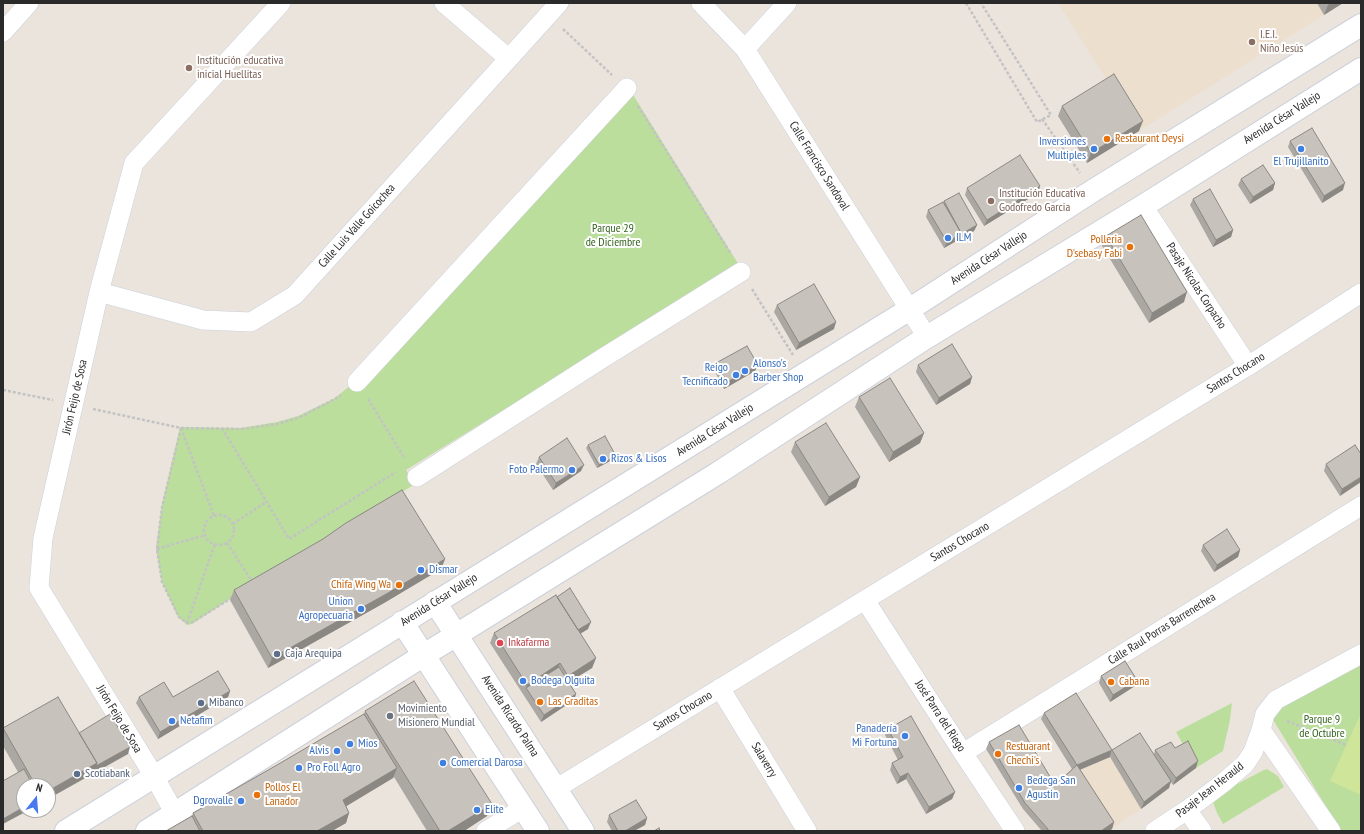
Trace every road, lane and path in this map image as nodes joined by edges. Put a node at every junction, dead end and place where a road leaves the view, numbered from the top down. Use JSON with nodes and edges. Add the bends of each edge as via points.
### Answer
{"nodes":[{"id":1,"x":29,"y":3,"type":"edge"},
{"id":2,"x":281,"y":3,"type":"edge"},
{"id":3,"x":444,"y":3,"type":"edge"},
{"id":4,"x":701,"y":3,"type":"edge"},
{"id":5,"x":787,"y":3,"type":"edge"},
{"id":6,"x":966,"y":3,"type":"edge"},
{"id":7,"x":981,"y":3,"type":"edge"},
{"id":8,"x":553,"y":9,"type":"edge"},
{"id":9,"x":1361,"y":25,"type":"edge"},
{"id":10,"x":3,"y":32,"type":"edge"},
{"id":11,"x":746,"y":50,"type":"junction"},
{"id":12,"x":508,"y":58,"type":"junction"},
{"id":13,"x":1361,"y":69,"type":"edge"},
{"id":14,"x":627,"y":88,"type":"junction"},
{"id":15,"x":1042,"y":119,"type":"junction"},
{"id":16,"x":1094,"y":190,"type":"junction"},
{"id":17,"x":1143,"y":206,"type":"junction"},
{"id":18,"x":741,"y":272,"type":"junction"},
{"id":19,"x":99,"y":292,"type":"junction"},
{"id":20,"x":1361,"y":293,"type":"edge"},
{"id":21,"x":910,"y":309,"type":"junction"},
{"id":22,"x":927,"y":337,"type":"junction"},
{"id":23,"x":1248,"y":366,"type":"junction"},
{"id":24,"x":805,"y":374,"type":"junction"},
{"id":25,"x":357,"y":382,"type":"junction"},
{"id":26,"x":3,"y":390,"type":"edge"},
{"id":27,"x":73,"y":405,"type":"junction"},
{"id":28,"x":181,"y":428,"type":"junction"},
{"id":29,"x":222,"y":428,"type":"junction"},
{"id":30,"x":413,"y":471,"type":"junction"},
{"id":31,"x":266,"y":502,"type":"junction"},
{"id":32,"x":1361,"y":506,"type":"edge"},
{"id":33,"x":214,"y":516,"type":"junction"},
{"id":34,"x":233,"y":524,"type":"junction"},
{"id":35,"x":206,"y":535,"type":"junction"},
{"id":36,"x":227,"y":543,"type":"junction"},
{"id":37,"x":215,"y":544,"type":"junction"},
{"id":38,"x":157,"y":549,"type":"junction"},
{"id":39,"x":254,"y":584,"type":"edge"},
{"id":40,"x":236,"y":595,"type":"edge"},
{"id":41,"x":865,"y":600,"type":"junction"},
{"id":42,"x":435,"y":602,"type":"junction"},
{"id":43,"x":402,"y":622,"type":"junction"},
{"id":44,"x":187,"y":623,"type":"junction"},
{"id":45,"x":457,"y":635,"type":"junction"},
{"id":46,"x":1361,"y":654,"type":"edge"},
{"id":47,"x":424,"y":655,"type":"junction"},
{"id":48,"x":720,"y":688,"type":"junction"},
{"id":49,"x":1282,"y":719,"type":"dead end"},
{"id":50,"x":1262,"y":730,"type":"junction"},
{"id":51,"x":1346,"y":745,"type":"dead end"},
{"id":52,"x":963,"y":753,"type":"junction"},
{"id":53,"x":154,"y":776,"type":"junction"},
{"id":54,"x":557,"y":788,"type":"junction"},
{"id":55,"x":523,"y":808,"type":"junction"},
{"id":56,"x":1187,"y":810,"type":"junction"},
{"id":57,"x":175,"y":814,"type":"junction"},
{"id":58,"x":66,"y":831,"type":"edge"},
{"id":59,"x":147,"y":831,"type":"edge"},
{"id":60,"x":486,"y":831,"type":"edge"},
{"id":61,"x":538,"y":831,"type":"edge"},
{"id":62,"x":583,"y":831,"type":"edge"},
{"id":63,"x":807,"y":831,"type":"edge"},
{"id":64,"x":1016,"y":831,"type":"edge"},
{"id":65,"x":1155,"y":831,"type":"edge"},
{"id":66,"x":1202,"y":831,"type":"edge"},
{"id":67,"x":1331,"y":831,"type":"edge"}],
"edges":[{"from":1,"to":10,"type":"street"},
{"from":2,"to":19,"type":"street","name":"Jirón Feijo de Sosa","via":[[134,163]]},
{"from":3,"to":12,"type":"street"},
{"from":4,"to":11,"type":"street","name":"Calle Francisco Sandoval"},
{"from":5,"to":11,"type":"street"},
{"from":6,"to":15,"type":"path","via":[[1036,122]]},
{"from":7,"to":15,"type":"path","via":[[1051,115]]},
{"from":8,"to":12,"type":"street","name":"Calle Luis Valle Goicochea"},
{"from":8,"to":14,"type":"path"},
{"from":9,"to":16,"type":"main road","name":"Avenida César Vallejo"},
{"from":11,"to":21,"type":"street","name":"Calle Francisco Sandoval"},
{"from":12,"to":19,"type":"street","name":"Calle Luis Valle Goicochea","via":[[295,295],[251,322],[203,320]]},
{"from":13,"to":17,"type":"main road","name":"Avenida César Vallejo"},
{"from":14,"to":18,"type":"path"},
{"from":14,"to":25,"type":"street"},
{"from":15,"to":16,"type":"path"},
{"from":16,"to":21,"type":"main road","name":"Avenida César Vallejo"},
{"from":17,"to":22,"type":"main road","name":"Avenida César Vallejo"},
{"from":17,"to":23,"type":"street","name":"Pasaje Nicolas Corpacho"},
{"from":18,"to":24,"type":"path"},
{"from":18,"to":30,"type":"street"},
{"from":19,"to":27,"type":"street","name":"Jirón Feijo de Sosa"},
{"from":20,"to":23,"type":"street","name":"Santos Chocano"},
{"from":21,"to":22,"type":"street","name":"Calle Francisco Sandoval"},
{"from":21,"to":24,"type":"main road","name":"Avenida César Vallejo"},
{"from":22,"to":45,"type":"main road","name":"Avenida César Vallejo","via":[[718,472]]},
{"from":23,"to":41,"type":"street","name":"Santos Chocano"},
{"from":24,"to":42,"type":"main road","name":"Avenida César Vallejo"},
{"from":25,"to":29,"type":"path","via":[[335,400],[298,418],[241,429]]},
{"from":25,"to":30,"type":"path"},
{"from":26,"to":27,"type":"path"},
{"from":27,"to":28,"type":"path"},
{"from":27,"to":53,"type":"street","name":"Jirón Feijo de Sosa","via":[[43,538],[39,588]]},
{"from":28,"to":29,"type":"path"},
{"from":28,"to":33,"type":"path"},
{"from":28,"to":38,"type":"path","via":[[162,507]]},
{"from":29,"to":31,"type":"path"},
{"from":30,"to":31,"type":"path","via":[[289,539]]},
{"from":31,"to":34,"type":"path"},
{"from":32,"to":52,"type":"street","name":"Calle Raul Porras Barrenechea"},
{"from":33,"to":34,"type":"path","via":[[222,516]]},
{"from":33,"to":35,"type":"path","via":[[206,525]]},
{"from":34,"to":36,"type":"path","via":[[232,538]]},
{"from":35,"to":37,"type":"path","via":[[210,542]]},
{"from":35,"to":38,"type":"path"},
{"from":36,"to":37,"type":"path"},
{"from":36,"to":39,"type":"path"},
{"from":37,"to":44,"type":"path"},
{"from":38,"to":44,"type":"path","via":[[162,582],[179,617]]},
{"from":40,"to":44,"type":"path","via":[[193,622]]},
{"from":41,"to":48,"type":"street","name":"Santos Chocano"},
{"from":41,"to":52,"type":"street","name":"José Parra del Riego"},
{"from":42,"to":43,"type":"main road","name":"Avenida César Vallejo"},
{"from":42,"to":45,"type":"main road","name":"Avenida Ricardo Palma"},
{"from":43,"to":47,"type":"main road"},
{"from":43,"to":53,"type":"main road","name":"Avenida César Vallejo"},
{"from":45,"to":47,"type":"main road","name":"Avenida César Vallejo"},
{"from":45,"to":54,"type":"main road","name":"Avenida Ricardo Palma"},
{"from":46,"to":50,"type":"street","name":"Pasaje Jean Herauld","via":[[1276,700],[1265,714]]},
{"from":47,"to":55,"type":"main road"},
{"from":47,"to":57,"type":"main road","name":"Avenida César Vallejo"},
{"from":48,"to":54,"type":"street","name":"Santos Chocano"},
{"from":48,"to":63,"type":"street","name":"Salaverry"},
{"from":49,"to":51,"type":"path"},
{"from":50,"to":56,"type":"street","name":"Pasaje Jean Herauld","via":[[1245,764]]},
{"from":50,"to":67,"type":"street"},
{"from":52,"to":64,"type":"street","name":"José Parra del Riego"},
{"from":53,"to":57,"type":"street","name":"Jirón Feijo de Sosa"},
{"from":53,"to":58,"type":"main road","name":"Avenida César Vallejo"},
{"from":54,"to":62,"type":"main road","name":"Avenida Ricardo Palma"},
{"from":55,"to":60,"type":"street"},
{"from":55,"to":61,"type":"main road"},
{"from":56,"to":65,"type":"street","name":"Pasaje Jean Herauld"},
{"from":56,"to":66,"type":"street"},
{"from":57,"to":59,"type":"main road","name":"Avenida César Vallejo"}]}
